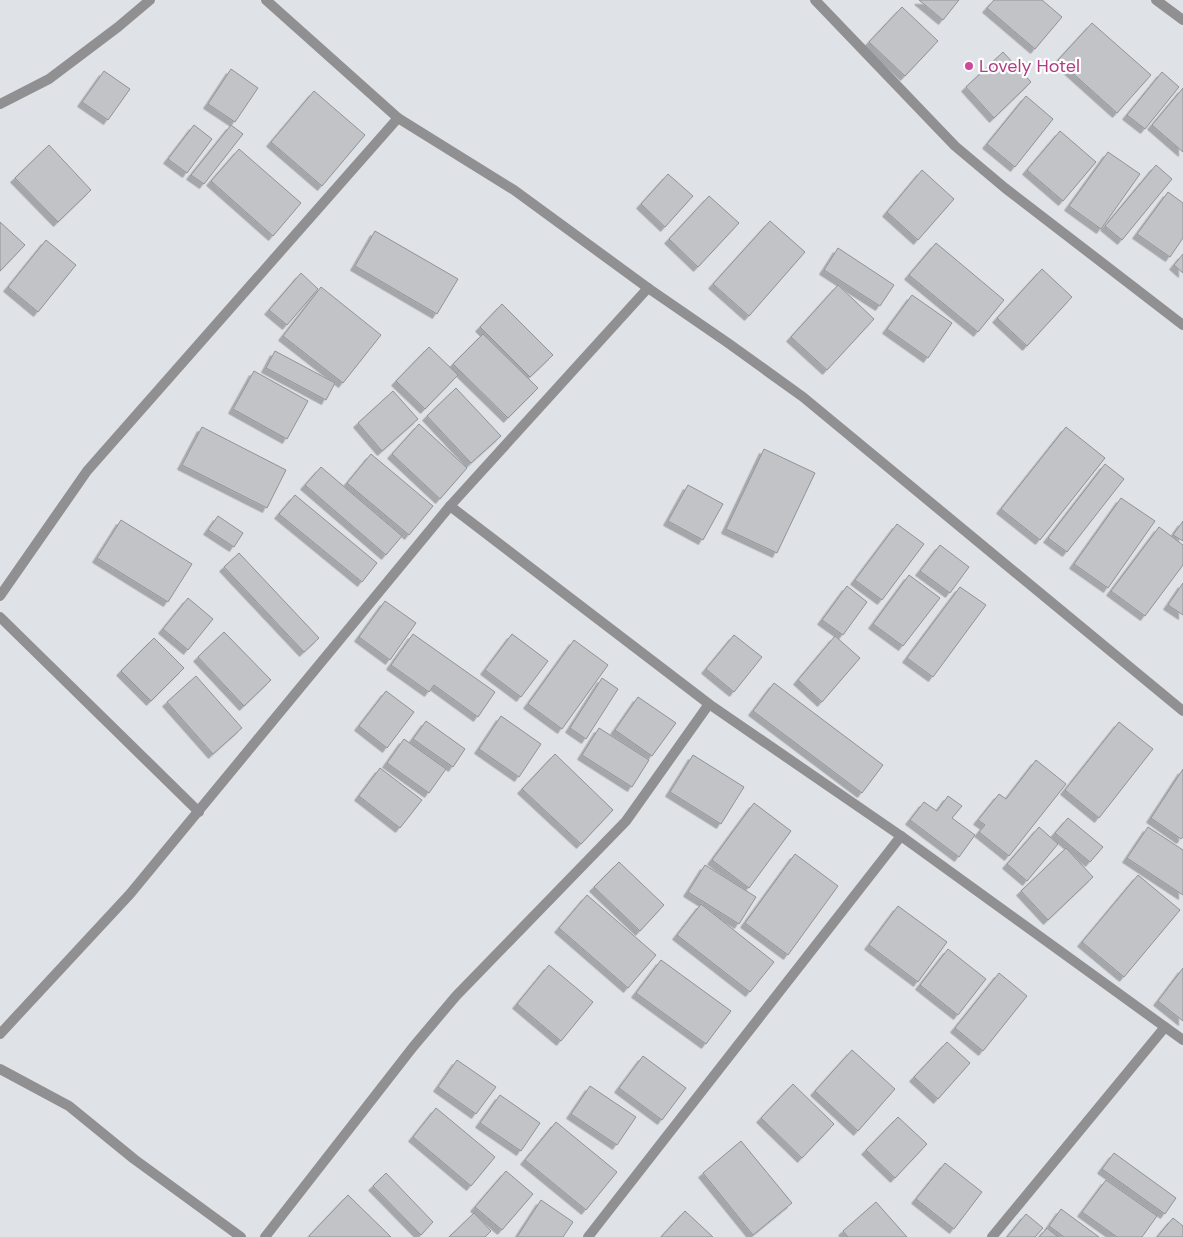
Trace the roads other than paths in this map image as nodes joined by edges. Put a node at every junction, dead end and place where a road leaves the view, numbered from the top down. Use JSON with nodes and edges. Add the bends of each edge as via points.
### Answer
{"nodes":[{"id":1,"x":150,"y":0,"type":"edge"},
{"id":2,"x":266,"y":0,"type":"edge"},
{"id":3,"x":814,"y":0,"type":"edge"},
{"id":4,"x":1156,"y":0,"type":"edge"},
{"id":5,"x":1183,"y":20,"type":"edge"},
{"id":6,"x":0,"y":104,"type":"edge"},
{"id":7,"x":398,"y":118,"type":"junction"},
{"id":8,"x":648,"y":288,"type":"junction"},
{"id":9,"x":1183,"y":325,"type":"edge"},
{"id":10,"x":450,"y":506,"type":"junction"},
{"id":11,"x":0,"y":596,"type":"edge"},
{"id":12,"x":0,"y":617,"type":"edge"},
{"id":13,"x":709,"y":704,"type":"junction"},
{"id":14,"x":1183,"y":711,"type":"edge"},
{"id":15,"x":199,"y":812,"type":"junction"},
{"id":16,"x":902,"y":836,"type":"junction"},
{"id":17,"x":1165,"y":1027,"type":"junction"},
{"id":18,"x":0,"y":1034,"type":"edge"},
{"id":19,"x":1183,"y":1040,"type":"edge"},
{"id":20,"x":0,"y":1069,"type":"edge"},
{"id":21,"x":241,"y":1237,"type":"edge"},
{"id":22,"x":265,"y":1237,"type":"edge"},
{"id":23,"x":588,"y":1237,"type":"edge"},
{"id":24,"x":992,"y":1237,"type":"edge"}],
"edges":[{"from":1,"to":6,"type":"street","via":[[49,79]]},
{"from":2,"to":7,"type":"street"},
{"from":3,"to":9,"type":"street","via":[[955,146]]},
{"from":4,"to":5,"type":"street"},
{"from":7,"to":8,"type":"street","via":[[514,190]]},
{"from":7,"to":11,"type":"street","via":[[87,471]]},
{"from":8,"to":10,"type":"street"},
{"from":8,"to":14,"type":"street","via":[[803,396]]},
{"from":10,"to":13,"type":"street"},
{"from":10,"to":15,"type":"street"},
{"from":12,"to":15,"type":"street"},
{"from":13,"to":16,"type":"street"},
{"from":13,"to":22,"type":"street","via":[[626,822],[456,996]]},
{"from":15,"to":18,"type":"street","via":[[130,894]]},
{"from":16,"to":17,"type":"street"},
{"from":16,"to":23,"type":"street"},
{"from":17,"to":19,"type":"street"},
{"from":17,"to":24,"type":"street"},
{"from":20,"to":21,"type":"street","via":[[69,1106],[134,1159]]}]}
